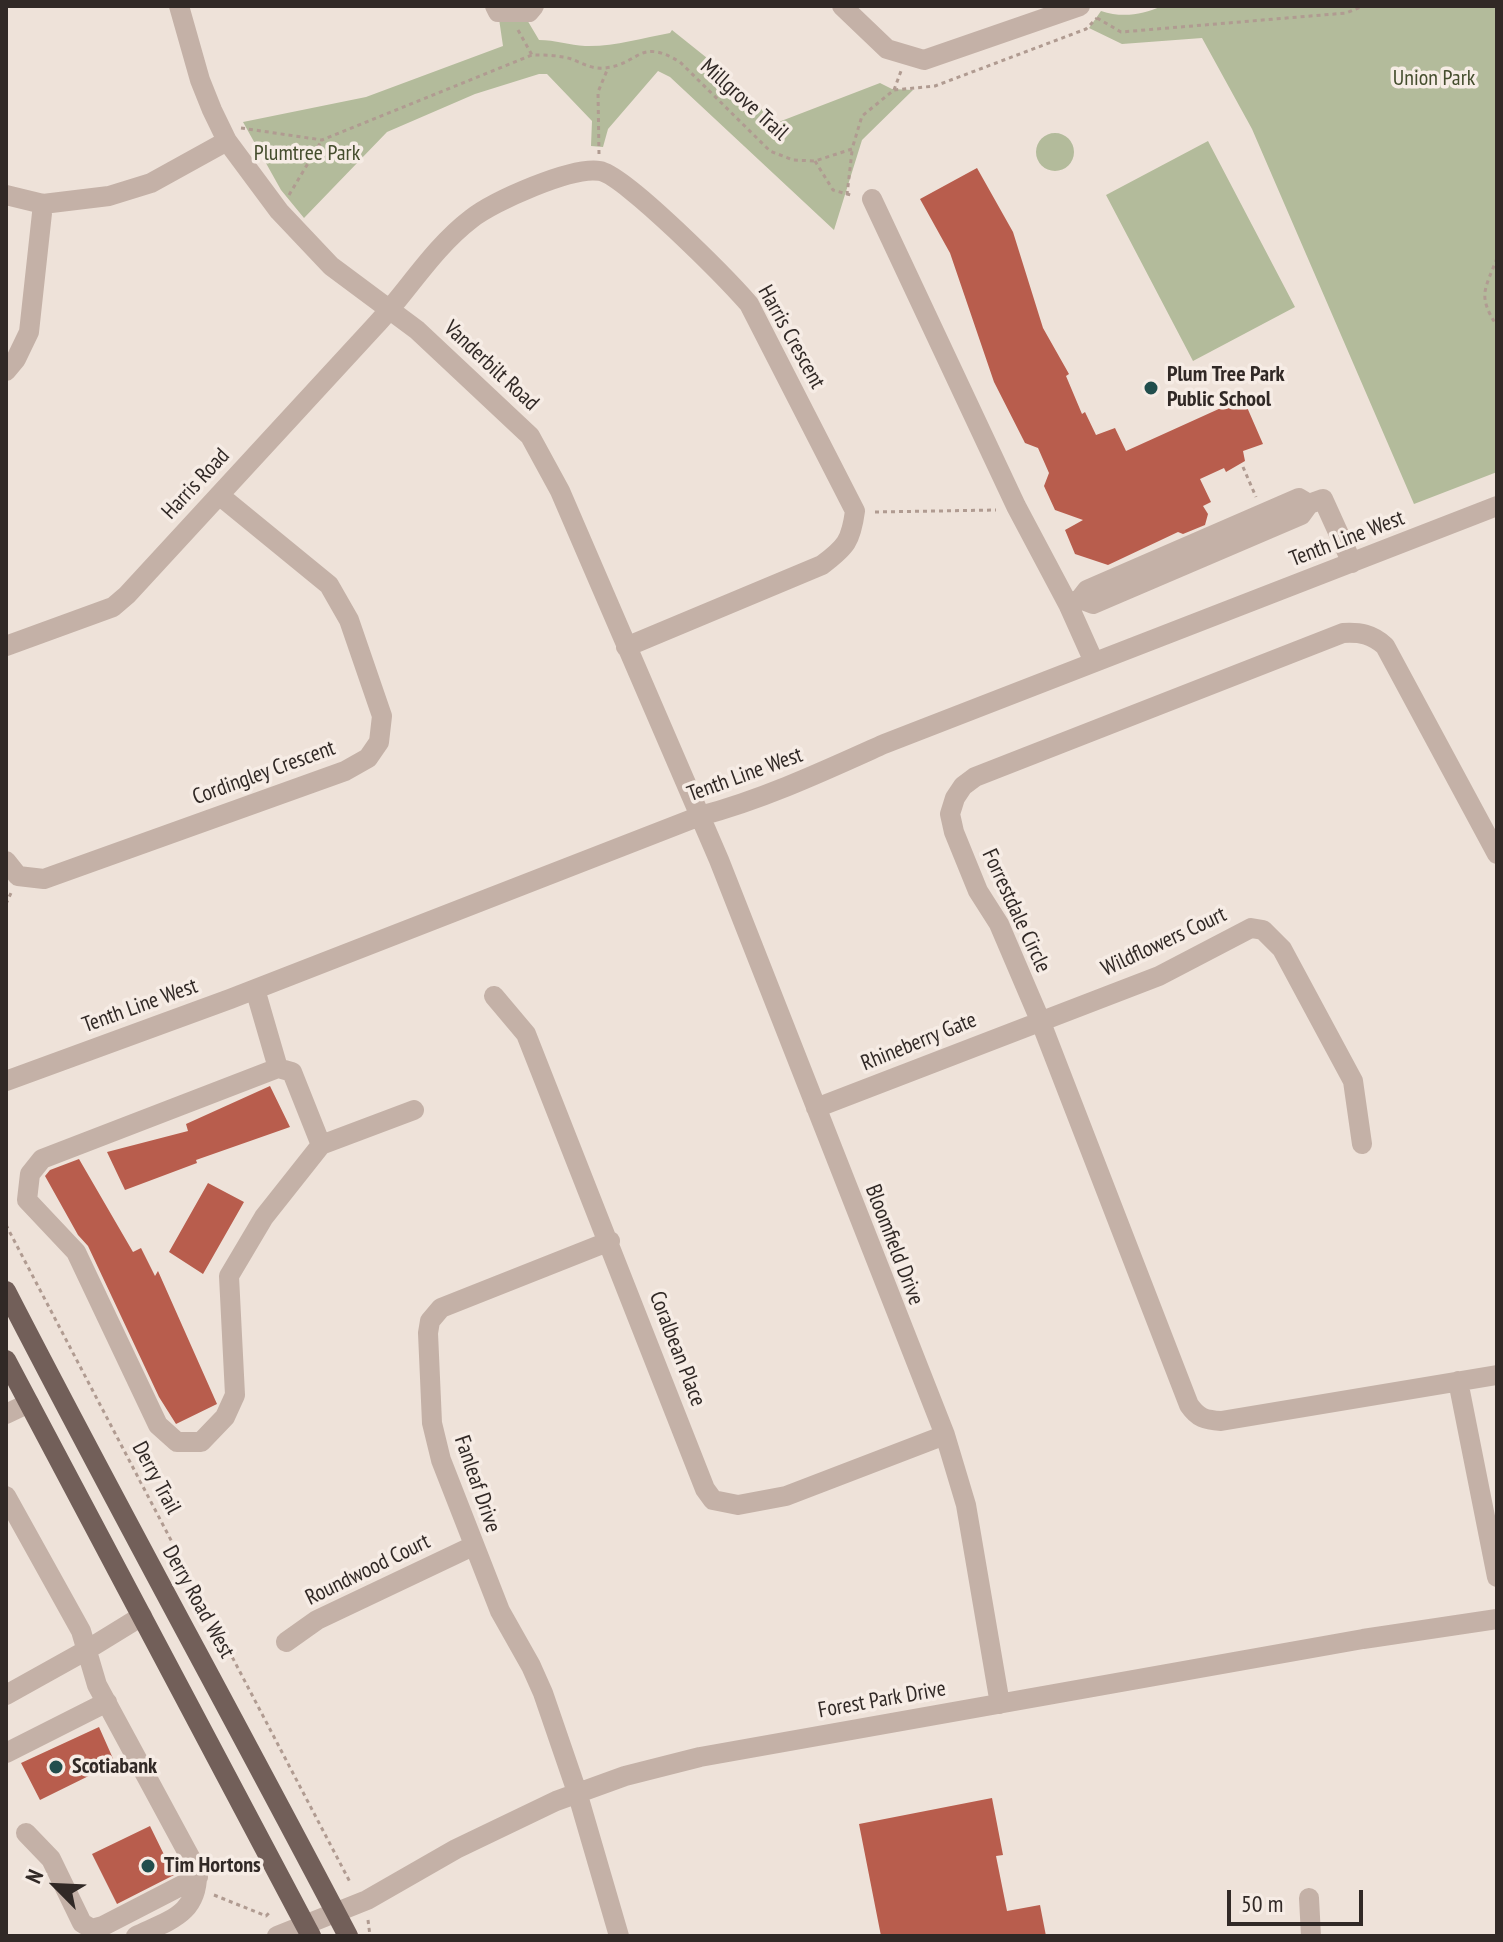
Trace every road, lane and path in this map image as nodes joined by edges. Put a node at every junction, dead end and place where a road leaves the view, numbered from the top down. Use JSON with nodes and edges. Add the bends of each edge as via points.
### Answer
{"nodes":[{"id":1,"x":179,"y":6,"type":"edge"},
{"id":2,"x":534,"y":6,"type":"edge"},
{"id":3,"x":842,"y":6,"type":"edge"},
{"id":4,"x":1080,"y":6,"type":"edge"},
{"id":5,"x":1363,"y":6,"type":"edge"},
{"id":6,"x":502,"y":10,"type":"edge"},
{"id":7,"x":532,"y":55,"type":"junction"},
{"id":8,"x":608,"y":68,"type":"junction"},
{"id":9,"x":224,"y":133,"type":"junction"},
{"id":10,"x":322,"y":140,"type":"junction"},
{"id":11,"x":852,"y":149,"type":"junction"},
{"id":12,"x":815,"y":161,"type":"junction"},
{"id":13,"x":599,"y":171,"type":"junction"},
{"id":14,"x":6,"y":195,"type":"edge"},
{"id":15,"x":847,"y":195,"type":"junction"},
{"id":16,"x":872,"y":199,"type":"joint"},
{"id":17,"x":43,"y":204,"type":"junction"},
{"id":18,"x":279,"y":211,"type":"junction"},
{"id":19,"x":1497,"y":258,"type":"edge"},
{"id":20,"x":391,"y":309,"type":"junction"},
{"id":21,"x":1497,"y":326,"type":"edge"},
{"id":22,"x":6,"y":371,"type":"edge"},
{"id":23,"x":1243,"y":467,"type":"dead end"},
{"id":24,"x":219,"y":495,"type":"junction"},
{"id":25,"x":1309,"y":504,"type":"junction"},
{"id":26,"x":1497,"y":506,"type":"edge"},
{"id":27,"x":996,"y":510,"type":"dead end"},
{"id":28,"x":855,"y":511,"type":"junction"},
{"id":29,"x":1264,"y":513,"type":"junction"},
{"id":30,"x":1352,"y":563,"type":"junction"},
{"id":31,"x":1074,"y":602,"type":"junction"},
{"id":32,"x":6,"y":646,"type":"edge"},
{"id":33,"x":626,"y":647,"type":"junction"},
{"id":34,"x":1094,"y":662,"type":"junction"},
{"id":35,"x":700,"y":816,"type":"junction"},
{"id":36,"x":1497,"y":854,"type":"edge"},
{"id":37,"x":6,"y":861,"type":"edge"},
{"id":38,"x":255,"y":989,"type":"junction"},
{"id":39,"x":494,"y":996,"type":"dead end"},
{"id":40,"x":1040,"y":1020,"type":"junction"},
{"id":41,"x":278,"y":1068,"type":"junction"},
{"id":42,"x":6,"y":1081,"type":"edge"},
{"id":43,"x":816,"y":1108,"type":"junction"},
{"id":44,"x":414,"y":1110,"type":"dead end"},
{"id":45,"x":1362,"y":1144,"type":"dead end"},
{"id":46,"x":321,"y":1145,"type":"junction"},
{"id":47,"x":6,"y":1225,"type":"edge"},
{"id":48,"x":610,"y":1241,"type":"junction"},
{"id":49,"x":6,"y":1291,"type":"edge"},
{"id":50,"x":6,"y":1360,"type":"edge"},
{"id":51,"x":1497,"y":1375,"type":"edge"},
{"id":52,"x":1458,"y":1381,"type":"junction"},
{"id":53,"x":29,"y":1403,"type":"junction"},
{"id":54,"x":6,"y":1414,"type":"edge"},
{"id":55,"x":945,"y":1435,"type":"junction"},
{"id":56,"x":6,"y":1496,"type":"edge"},
{"id":57,"x":473,"y":1546,"type":"junction"},
{"id":58,"x":1497,"y":1577,"type":"edge"},
{"id":59,"x":142,"y":1616,"type":"junction"},
{"id":60,"x":1497,"y":1619,"type":"edge"},
{"id":61,"x":286,"y":1642,"type":"dead end"},
{"id":62,"x":85,"y":1651,"type":"junction"},
{"id":63,"x":6,"y":1695,"type":"edge"},
{"id":64,"x":107,"y":1702,"type":"junction"},
{"id":65,"x":1000,"y":1704,"type":"junction"},
{"id":66,"x":6,"y":1753,"type":"edge"},
{"id":67,"x":577,"y":1792,"type":"junction"},
{"id":68,"x":26,"y":1833,"type":"dead end"},
{"id":69,"x":346,"y":1872,"type":"dead end"},
{"id":70,"x":198,"y":1877,"type":"junction"},
{"id":71,"x":214,"y":1895,"type":"dead end"},
{"id":72,"x":1309,"y":1898,"type":"dead end"},
{"id":73,"x":271,"y":1911,"type":"dead end"},
{"id":74,"x":336,"y":1912,"type":"junction"},
{"id":75,"x":371,"y":1927,"type":"dead end"},
{"id":76,"x":308,"y":1930,"type":"edge"},
{"id":77,"x":136,"y":1936,"type":"edge"},
{"id":78,"x":277,"y":1936,"type":"edge"},
{"id":79,"x":348,"y":1936,"type":"edge"},
{"id":80,"x":370,"y":1936,"type":"edge"},
{"id":81,"x":619,"y":1936,"type":"edge"},
{"id":82,"x":1311,"y":1936,"type":"edge"}],
"edges":[{"from":1,"to":9,"type":"street","name":"Vanderbilt Road","via":[[200,80]]},
{"from":2,"to":6,"type":"street","via":[[529,12]]},
{"from":3,"to":4,"type":"street","via":[[887,49],[924,60]]},
{"from":5,"to":11,"type":"path","via":[[1346,13],[1121,32],[1097,18],[1086,29],[935,86],[894,90],[862,116]]},
{"from":6,"to":7,"type":"path"},
{"from":7,"to":8,"type":"path"},
{"from":7,"to":10,"type":"path"},
{"from":8,"to":12,"type":"path","name":"Millgrove Trail","via":[[636,54],[662,51],[680,62],[770,151]]},
{"from":8,"to":13,"type":"path","via":[[598,92]]},
{"from":9,"to":10,"type":"path"},
{"from":9,"to":17,"type":"street","via":[[151,183],[109,196]]},
{"from":9,"to":18,"type":"street","name":"Vanderbilt Road"},
{"from":10,"to":18,"type":"path"},
{"from":11,"to":12,"type":"path","name":"Millgrove Trail"},
{"from":11,"to":15,"type":"path"},
{"from":12,"to":15,"type":"path","via":[[833,190]]},
{"from":13,"to":20,"type":"street","via":[[574,172],[490,205],[453,233]]},
{"from":13,"to":28,"type":"street","name":"Harris Crescent","via":[[625,184],[749,304]]},
{"from":14,"to":17,"type":"street"},
{"from":15,"to":16,"type":"path"},
{"from":16,"to":31,"type":"street","via":[[1016,506]]},
{"from":17,"to":22,"type":"street","via":[[29,332]]},
{"from":18,"to":20,"type":"street","name":"Vanderbilt Road","via":[[331,266]]},
{"from":19,"to":21,"type":"path","via":[[1484,294],[1484,306]]},
{"from":20,"to":24,"type":"street","name":"Harris Road"},
{"from":20,"to":33,"type":"street","name":"Vanderbilt Road","via":[[530,436],[560,491]]},
{"from":23,"to":29,"type":"path"},
{"from":24,"to":32,"type":"street","name":"Harris Road","via":[[113,607]]},
{"from":24,"to":37,"type":"street","name":"Cordingley Crescent","via":[[329,585],[349,620],[382,716],[379,742],[368,758],[345,771],[44,879],[18,876]]},
{"from":25,"to":29,"type":"street","via":[[1299,498]]},
{"from":25,"to":30,"type":"street","via":[[1323,499]]},
{"from":25,"to":31,"type":"street","via":[[1301,515],[1093,604]]},
{"from":26,"to":30,"type":"street","name":"Tenth Line West"},
{"from":27,"to":28,"type":"path"},
{"from":28,"to":33,"type":"street","via":[[844,548],[822,565]]},
{"from":29,"to":31,"type":"street","via":[[1087,590]]},
{"from":30,"to":34,"type":"street","name":"Tenth Line West"},
{"from":31,"to":34,"type":"street"},
{"from":33,"to":35,"type":"street","name":"Vanderbilt Road"},
{"from":34,"to":35,"type":"street","name":"Tenth Line West","via":[[735,807]]},
{"from":35,"to":38,"type":"street","name":"Tenth Line West"},
{"from":35,"to":43,"type":"street","name":"Bloomfield Drive"},
{"from":36,"to":40,"type":"street","name":"Forrestdale Circle","via":[[1385,646],[1368,634],[1343,633],[963,786],[950,814],[954,832]]},
{"from":38,"to":41,"type":"street"},
{"from":38,"to":42,"type":"street","name":"Tenth Line West"},
{"from":39,"to":48,"type":"street","name":"Coralbean Place","via":[[526,1034]]},
{"from":40,"to":43,"type":"street","name":"Rhineberry Gate"},
{"from":40,"to":45,"type":"street","name":"Wildflowers Court","via":[[1159,976],[1251,928],[1263,930],[1282,949],[1353,1081]]},
{"from":40,"to":52,"type":"street","name":"Forrestdale Circle","via":[[1197,1416],[1221,1421]]},
{"from":41,"to":46,"type":"street","via":[[292,1072]]},
{"from":41,"to":46,"type":"street","via":[[42,1159],[30,1174],[27,1200],[76,1252],[158,1425],[177,1442],[201,1442],[225,1417],[235,1395],[229,1276],[264,1217]]},
{"from":43,"to":55,"type":"street","name":"Bloomfield Drive"},
{"from":44,"to":46,"type":"street"},
{"from":47,"to":69,"type":"path","name":"Derry Trail"},
{"from":48,"to":55,"type":"street","name":"Coralbean Place","via":[[713,1500],[738,1505],[786,1496]]},
{"from":48,"to":57,"type":"street","name":"Fanleaf Drive","via":[[441,1308],[430,1321],[432,1423]]},
{"from":49,"to":74,"type":"main road","name":"Derry Road West"},
{"from":50,"to":53,"type":"main road"},
{"from":51,"to":52,"type":"street","name":"Forrestdale Circle"},
{"from":52,"to":58,"type":"street"},
{"from":53,"to":54,"type":"street"},
{"from":53,"to":59,"type":"main road"},
{"from":55,"to":65,"type":"street","name":"Bloomfield Drive","via":[[966,1505]]},
{"from":56,"to":62,"type":"street","via":[[81,1631]]},
{"from":57,"to":61,"type":"street","name":"Roundwood Court","via":[[317,1620]]},
{"from":57,"to":67,"type":"street","name":"Fanleaf Drive","via":[[543,1693]]},
{"from":59,"to":62,"type":"street"},
{"from":59,"to":76,"type":"main road"},
{"from":60,"to":65,"type":"street","name":"Forest Park Drive"},
{"from":62,"to":63,"type":"street"},
{"from":62,"to":64,"type":"street"},
{"from":64,"to":66,"type":"street"},
{"from":64,"to":70,"type":"street"},
{"from":65,"to":67,"type":"street","name":"Forest Park Drive","via":[[700,1757]]},
{"from":67,"to":74,"type":"street","name":"Forest Park Drive"},
{"from":67,"to":81,"type":"street","name":"Fanleaf Drive"},
{"from":68,"to":70,"type":"street","via":[[51,1859],[82,1923],[92,1929]]},
{"from":70,"to":77,"type":"street","via":[[194,1901],[179,1915]]},
{"from":71,"to":73,"type":"path","via":[[266,1916]]},
{"from":72,"to":82,"type":"street"},
{"from":74,"to":76,"type":"street","name":"Forest Park Drive"},
{"from":74,"to":79,"type":"main road","name":"Derry Road West"},
{"from":75,"to":80,"type":"path"},
{"from":76,"to":78,"type":"street","name":"Forest Park Drive"}]}
